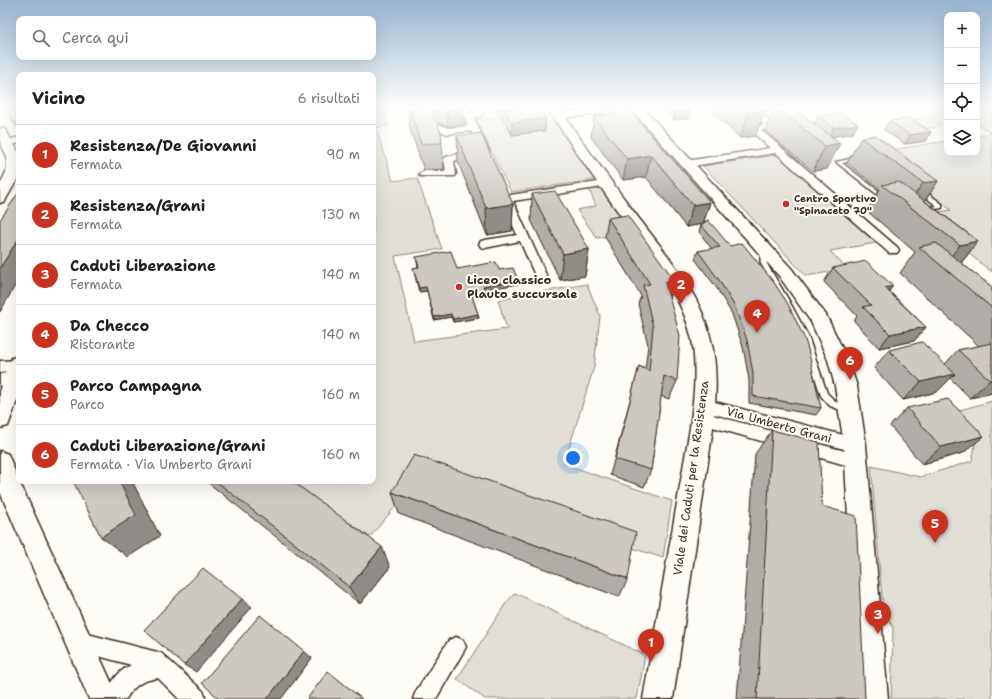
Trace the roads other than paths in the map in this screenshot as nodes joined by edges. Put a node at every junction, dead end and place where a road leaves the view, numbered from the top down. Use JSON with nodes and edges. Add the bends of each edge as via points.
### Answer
{"nodes":[{"id":1,"x":480,"y":141,"type":"edge"},
{"id":2,"x":572,"y":141,"type":"edge"},
{"id":3,"x":665,"y":141,"type":"edge"},
{"id":4,"x":11,"y":142,"type":"edge"},
{"id":5,"x":768,"y":142,"type":"joint"},
{"id":6,"x":778,"y":150,"type":"junction"},
{"id":7,"x":683,"y":160,"type":"junction"},
{"id":8,"x":424,"y":174,"type":"dead end"},
{"id":9,"x":596,"y":185,"type":"junction"},
{"id":10,"x":501,"y":186,"type":"edge"},
{"id":11,"x":0,"y":198,"type":"edge"},
{"id":12,"x":507,"y":199,"type":"junction"},
{"id":13,"x":582,"y":199,"type":"dead end"},
{"id":14,"x":889,"y":203,"type":"joint"},
{"id":15,"x":525,"y":209,"type":"dead end"},
{"id":16,"x":512,"y":211,"type":"junction"},
{"id":17,"x":523,"y":237,"type":"junction"},
{"id":18,"x":485,"y":244,"type":"dead end"},
{"id":19,"x":893,"y":250,"type":"dead end"},
{"id":20,"x":541,"y":277,"type":"dead end"},
{"id":21,"x":10,"y":371,"type":"edge"},
{"id":22,"x":702,"y":411,"type":"junction"},
{"id":23,"x":0,"y":419,"type":"edge"},
{"id":24,"x":855,"y":453,"type":"junction"},
{"id":25,"x":0,"y":462,"type":"edge"},
{"id":26,"x":80,"y":642,"type":"junction"},
{"id":27,"x":456,"y":647,"type":"dead end"},
{"id":28,"x":163,"y":667,"type":"junction"},
{"id":29,"x":104,"y":699,"type":"edge"},
{"id":30,"x":115,"y":699,"type":"edge"},
{"id":31,"x":195,"y":699,"type":"edge"},
{"id":32,"x":424,"y":699,"type":"edge"},
{"id":33,"x":658,"y":699,"type":"edge"},
{"id":34,"x":873,"y":699,"type":"edge"}],
"edges":[{"from":1,"to":8,"type":"street","via":[[486,155],[466,153],[450,159],[451,174]]},
{"from":2,"to":9,"type":"street","name":"Viale dei Caduti per la Resistenza"},
{"from":3,"to":7,"type":"street"},
{"from":4,"to":11,"type":"street","via":[[15,159],[14,173]]},
{"from":5,"to":6,"type":"street"},
{"from":5,"to":7,"type":"street"},
{"from":6,"to":7,"type":"street"},
{"from":6,"to":19,"type":"street"},
{"from":7,"to":24,"type":"street","via":[[766,250],[795,285],[822,327],[846,386]]},
{"from":9,"to":12,"type":"street"},
{"from":9,"to":13,"type":"street"},
{"from":9,"to":22,"type":"street","name":"Viale dei Caduti per la Resistenza","via":[[672,276],[695,319],[705,358]]},
{"from":10,"to":12,"type":"street"},
{"from":12,"to":16,"type":"street"},
{"from":14,"to":14,"type":"lane","via":[[906,214],[941,206],[875,156],[838,162]]},
{"from":15,"to":16,"type":"street"},
{"from":16,"to":17,"type":"street"},
{"from":17,"to":18,"type":"street"},
{"from":17,"to":20,"type":"street"},
{"from":21,"to":23,"type":"street"},
{"from":22,"to":24,"type":"street","name":"Via Umberto Grani"},
{"from":22,"to":33,"type":"street","name":"Viale dei Caduti per la Resistenza"},
{"from":24,"to":34,"type":"street"},
{"from":25,"to":26,"type":"street"},
{"from":26,"to":28,"type":"street","via":[[154,660]]},
{"from":26,"to":29,"type":"street"},
{"from":27,"to":32,"type":"street"},
{"from":28,"to":30,"type":"street","via":[[142,670],[129,678],[118,690]]},
{"from":28,"to":31,"type":"street"}]}
